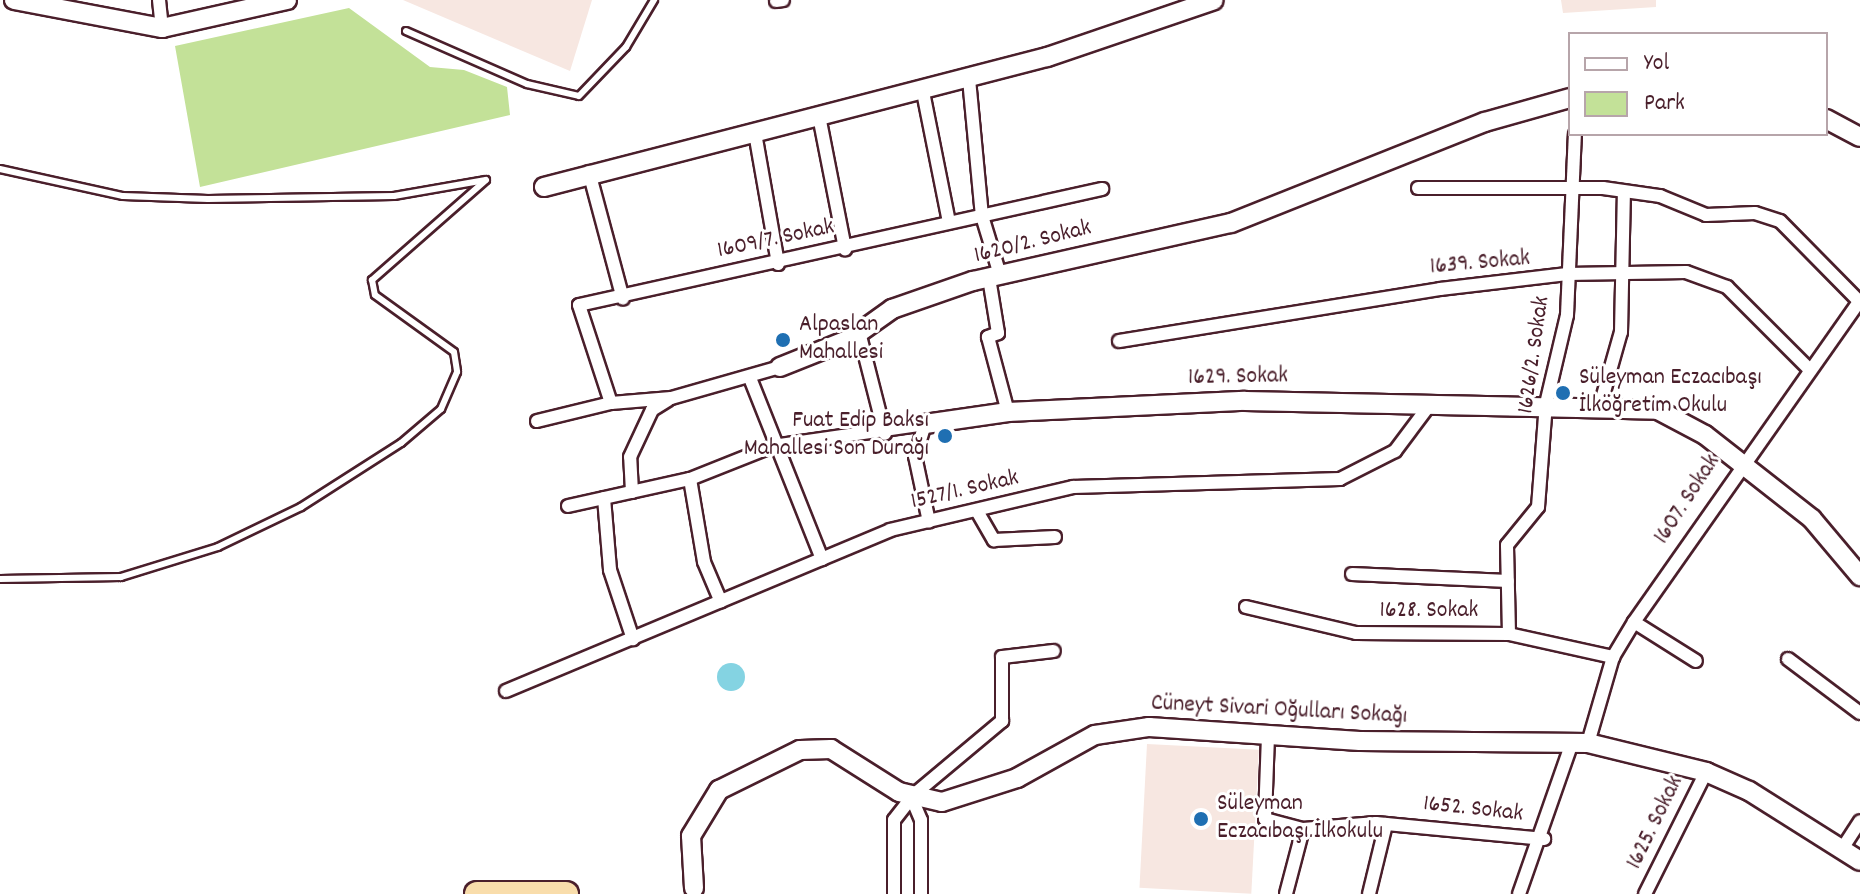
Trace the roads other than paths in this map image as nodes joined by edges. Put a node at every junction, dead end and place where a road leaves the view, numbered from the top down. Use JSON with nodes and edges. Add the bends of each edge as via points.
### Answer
{"nodes":[{"id":1,"x":14,"y":0,"type":"edge"},
{"id":2,"x":159,"y":0,"type":"edge"},
{"id":3,"x":287,"y":0,"type":"edge"},
{"id":4,"x":654,"y":0,"type":"edge"},
{"id":5,"x":776,"y":0,"type":"edge"},
{"id":6,"x":783,"y":0,"type":"edge"},
{"id":7,"x":1214,"y":0,"type":"edge"},
{"id":8,"x":162,"y":28,"type":"junction"},
{"id":9,"x":406,"y":31,"type":"dead end"},
{"id":10,"x":969,"y":79,"type":"junction"},
{"id":11,"x":922,"y":87,"type":"junction"},
{"id":12,"x":1568,"y":99,"type":"edge"},
{"id":13,"x":819,"y":116,"type":"junction"},
{"id":14,"x":1828,"y":120,"type":"edge"},
{"id":15,"x":755,"y":133,"type":"junction"},
{"id":16,"x":1575,"y":136,"type":"edge"},
{"id":17,"x":1860,"y":137,"type":"edge"},
{"id":18,"x":0,"y":169,"type":"edge"},
{"id":19,"x":589,"y":172,"type":"junction"},
{"id":20,"x":544,"y":187,"type":"dead end"},
{"id":21,"x":1571,"y":187,"type":"junction"},
{"id":22,"x":1418,"y":188,"type":"dead end"},
{"id":23,"x":1102,"y":189,"type":"dead end"},
{"id":24,"x":1624,"y":194,"type":"junction"},
{"id":25,"x":982,"y":216,"type":"junction"},
{"id":26,"x":949,"y":222,"type":"junction"},
{"id":27,"x":845,"y":249,"type":"junction"},
{"id":28,"x":778,"y":264,"type":"junction"},
{"id":29,"x":1625,"y":272,"type":"junction"},
{"id":30,"x":1567,"y":274,"type":"junction"},
{"id":31,"x":995,"y":276,"type":"junction"},
{"id":32,"x":623,"y":299,"type":"junction"},
{"id":33,"x":1860,"y":302,"type":"edge"},
{"id":34,"x":859,"y":332,"type":"junction"},
{"id":35,"x":1119,"y":341,"type":"dead end"},
{"id":36,"x":780,"y":367,"type":"joint"},
{"id":37,"x":1809,"y":369,"type":"junction"},
{"id":38,"x":750,"y":378,"type":"junction"},
{"id":39,"x":671,"y":398,"type":"junction"},
{"id":40,"x":1432,"y":401,"type":"junction"},
{"id":41,"x":611,"y":403,"type":"junction"},
{"id":42,"x":1546,"y":404,"type":"junction"},
{"id":43,"x":1600,"y":406,"type":"junction"},
{"id":44,"x":1008,"y":412,"type":"junction"},
{"id":45,"x":537,"y":421,"type":"dead end"},
{"id":46,"x":925,"y":424,"type":"junction"},
{"id":47,"x":885,"y":434,"type":"junction"},
{"id":48,"x":773,"y":446,"type":"junction"},
{"id":49,"x":1740,"y":462,"type":"junction"},
{"id":50,"x":690,"y":479,"type":"junction"},
{"id":51,"x":632,"y":492,"type":"junction"},
{"id":52,"x":604,"y":498,"type":"junction"},
{"id":53,"x":568,"y":506,"type":"dead end"},
{"id":54,"x":977,"y":511,"type":"junction"},
{"id":55,"x":929,"y":522,"type":"junction"},
{"id":56,"x":1055,"y":537,"type":"dead end"},
{"id":57,"x":822,"y":559,"type":"junction"},
{"id":58,"x":1352,"y":574,"type":"dead end"},
{"id":59,"x":1860,"y":576,"type":"edge"},
{"id":60,"x":0,"y":579,"type":"edge"},
{"id":61,"x":1508,"y":581,"type":"junction"},
{"id":62,"x":721,"y":602,"type":"junction"},
{"id":63,"x":1246,"y":607,"type":"dead end"},
{"id":64,"x":1634,"y":622,"type":"junction"},
{"id":65,"x":1509,"y":634,"type":"junction"},
{"id":66,"x":633,"y":639,"type":"junction"},
{"id":67,"x":1054,"y":651,"type":"dead end"},
{"id":68,"x":1613,"y":657,"type":"junction"},
{"id":69,"x":1788,"y":659,"type":"dead end"},
{"id":70,"x":1696,"y":661,"type":"dead end"},
{"id":71,"x":506,"y":691,"type":"dead end"},
{"id":72,"x":1860,"y":713,"type":"edge"},
{"id":73,"x":1268,"y":736,"type":"junction"},
{"id":74,"x":1580,"y":743,"type":"junction"},
{"id":75,"x":1706,"y":772,"type":"junction"},
{"id":76,"x":911,"y":797,"type":"junction"},
{"id":77,"x":1860,"y":821,"type":"edge"},
{"id":78,"x":1386,"y":824,"type":"junction"},
{"id":79,"x":1303,"y":829,"type":"junction"},
{"id":80,"x":1544,"y":839,"type":"junction"},
{"id":81,"x":1842,"y":849,"type":"junction"},
{"id":82,"x":1860,"y":861,"type":"edge"},
{"id":83,"x":694,"y":888,"type":"dead end"},
{"id":84,"x":485,"y":893,"type":"edge"},
{"id":85,"x":566,"y":894,"type":"edge"},
{"id":86,"x":894,"y":894,"type":"edge"},
{"id":87,"x":921,"y":894,"type":"edge"},
{"id":88,"x":1286,"y":894,"type":"edge"},
{"id":89,"x":1369,"y":894,"type":"edge"},
{"id":90,"x":1519,"y":894,"type":"edge"},
{"id":91,"x":1645,"y":894,"type":"edge"}],
"edges":[{"from":1,"to":8,"type":"street"},
{"from":2,"to":8,"type":"street"},
{"from":3,"to":8,"type":"street"},
{"from":4,"to":9,"type":"lane","via":[[626,47],[579,96],[527,84]]},
{"from":5,"to":6,"type":"street"},
{"from":7,"to":10,"type":"street"},
{"from":10,"to":11,"type":"street"},
{"from":10,"to":25,"type":"street"},
{"from":11,"to":13,"type":"street"},
{"from":11,"to":26,"type":"street"},
{"from":12,"to":31,"type":"street","name":"1620/2. Sokak","via":[[1485,122],[1231,223]]},
{"from":13,"to":15,"type":"street"},
{"from":13,"to":27,"type":"street"},
{"from":14,"to":17,"type":"street"},
{"from":15,"to":19,"type":"street"},
{"from":15,"to":28,"type":"street"},
{"from":16,"to":21,"type":"street","name":"1626/2. Sokak"},
{"from":18,"to":60,"type":"lane","via":[[123,196],[208,199],[394,196],[486,180],[372,280],[375,295],[454,352],[457,372],[441,409],[401,443],[301,507],[218,547],[121,577]]},
{"from":19,"to":20,"type":"street"},
{"from":19,"to":32,"type":"street"},
{"from":21,"to":22,"type":"street"},
{"from":21,"to":24,"type":"street"},
{"from":21,"to":30,"type":"street","name":"1626/2. Sokak"},
{"from":23,"to":25,"type":"street","name":"1609/7. Sokak"},
{"from":24,"to":29,"type":"street"},
{"from":24,"to":33,"type":"street","via":[[1660,196],[1706,215],[1755,213],[1780,221]]},
{"from":25,"to":26,"type":"street","name":"1609/7. Sokak"},
{"from":25,"to":31,"type":"street"},
{"from":26,"to":27,"type":"street","name":"1609/7. Sokak"},
{"from":27,"to":28,"type":"street","name":"1609/7. Sokak"},
{"from":28,"to":32,"type":"street","name":"1609/7. Sokak"},
{"from":29,"to":30,"type":"street","name":"1639. Sokak"},
{"from":29,"to":37,"type":"street","name":"1639. Sokak","via":[[1686,272],[1727,287]]},
{"from":29,"to":43,"type":"street","via":[[1621,332]]},
{"from":30,"to":35,"type":"street","name":"1639. Sokak"},
{"from":30,"to":42,"type":"street","name":"1626/2. Sokak","via":[[1567,315]]},
{"from":31,"to":34,"type":"street","name":"1620/2. Sokak","via":[[892,309]]},
{"from":31,"to":44,"type":"street","via":[[998,333],[988,337]]},
{"from":32,"to":41,"type":"street","name":"1609/7. Sokak","via":[[579,305]]},
{"from":33,"to":37,"type":"street","name":"1607. Sokak"},
{"from":34,"to":36,"type":"street","name":"1620/2. Sokak"},
{"from":34,"to":47,"type":"street"},
{"from":36,"to":38,"type":"street","name":"1620/2. Sokak"},
{"from":37,"to":49,"type":"street","name":"1607. Sokak"},
{"from":38,"to":39,"type":"street","name":"1620/2. Sokak"},
{"from":38,"to":48,"type":"street"},
{"from":39,"to":41,"type":"street","name":"1620/2. Sokak"},
{"from":39,"to":51,"type":"street","via":[[652,410],[630,457]]},
{"from":40,"to":42,"type":"street","name":"1629. Sokak"},
{"from":40,"to":44,"type":"street","name":"1629. Sokak"},
{"from":40,"to":54,"type":"street","name":"1527/1. Sokak","via":[[1395,451],[1340,479],[1073,487]]},
{"from":41,"to":45,"type":"street","name":"1620/2. Sokak"},
{"from":42,"to":43,"type":"street","name":"1629. Sokak"},
{"from":42,"to":61,"type":"street","name":"1626/2. Sokak","via":[[1538,507],[1507,545]]},
{"from":43,"to":49,"type":"street","name":"1629. Sokak","via":[[1658,410]]},
{"from":44,"to":46,"type":"street","name":"1629. Sokak"},
{"from":46,"to":47,"type":"street","name":"1629. Sokak"},
{"from":46,"to":55,"type":"street","via":[[915,456]]},
{"from":47,"to":48,"type":"street","name":"1629. Sokak"},
{"from":48,"to":50,"type":"street","name":"1629. Sokak"},
{"from":48,"to":57,"type":"street"},
{"from":49,"to":59,"type":"street","name":"1629. Sokak","via":[[1812,519]]},
{"from":49,"to":64,"type":"street","name":"1607. Sokak"},
{"from":50,"to":51,"type":"street","name":"1629. Sokak"},
{"from":50,"to":62,"type":"street","via":[[704,562]]},
{"from":51,"to":52,"type":"street","name":"1629. Sokak"},
{"from":52,"to":53,"type":"street","name":"1629. Sokak"},
{"from":52,"to":66,"type":"street","via":[[610,570]]},
{"from":54,"to":55,"type":"street","name":"1527/1. Sokak"},
{"from":54,"to":56,"type":"street","via":[[994,540]]},
{"from":55,"to":57,"type":"street","name":"1527/1. Sokak"},
{"from":57,"to":62,"type":"street","name":"1527/1. Sokak"},
{"from":58,"to":61,"type":"street"},
{"from":61,"to":65,"type":"street","name":"1626/2. Sokak"},
{"from":62,"to":66,"type":"street","name":"1527/1. Sokak"},
{"from":63,"to":65,"type":"street","name":"1628. Sokak","via":[[1356,633]]},
{"from":64,"to":68,"type":"street","name":"1607. Sokak"},
{"from":64,"to":70,"type":"street"},
{"from":65,"to":68,"type":"street","name":"1628. Sokak"},
{"from":66,"to":71,"type":"street","name":"1527/1. Sokak"},
{"from":67,"to":76,"type":"street","via":[[1002,657],[1002,721]]},
{"from":68,"to":74,"type":"street","name":"1607. Sokak"},
{"from":69,"to":72,"type":"street"},
{"from":73,"to":74,"type":"street","name":"Cüneyt Sivari Oğulları Sokağı"},
{"from":73,"to":76,"type":"street","name":"Cüneyt Sivari Oğulları Sokağı","via":[[1149,727],[1095,735],[980,792],[942,802]]},
{"from":73,"to":79,"type":"street","name":"1652. Sokak","via":[[1265,819]]},
{"from":74,"to":75,"type":"street","name":"Cüneyt Sivari Oğulları Sokağı"},
{"from":74,"to":80,"type":"street","name":"1607. Sokak"},
{"from":75,"to":81,"type":"street","name":"Cüneyt Sivari Oğulları Sokağı"},
{"from":75,"to":91,"type":"street","name":"1625. Sokak"},
{"from":76,"to":83,"type":"street","name":"Cüneyt Sivari Oğulları Sokağı","via":[[848,756],[800,750],[719,790],[691,836]]},
{"from":76,"to":86,"type":"street","via":[[894,820]]},
{"from":76,"to":87,"type":"street","via":[[921,820]]},
{"from":77,"to":81,"type":"street"},
{"from":78,"to":79,"type":"street","name":"1652. Sokak"},
{"from":78,"to":80,"type":"street","name":"1652. Sokak"},
{"from":78,"to":89,"type":"street"},
{"from":79,"to":88,"type":"street"},
{"from":80,"to":90,"type":"street","name":"1607. Sokak"},
{"from":81,"to":82,"type":"street","name":"Cüneyt Sivari Oğulları Sokağı"},
{"from":84,"to":85,"type":"highway"}]}
